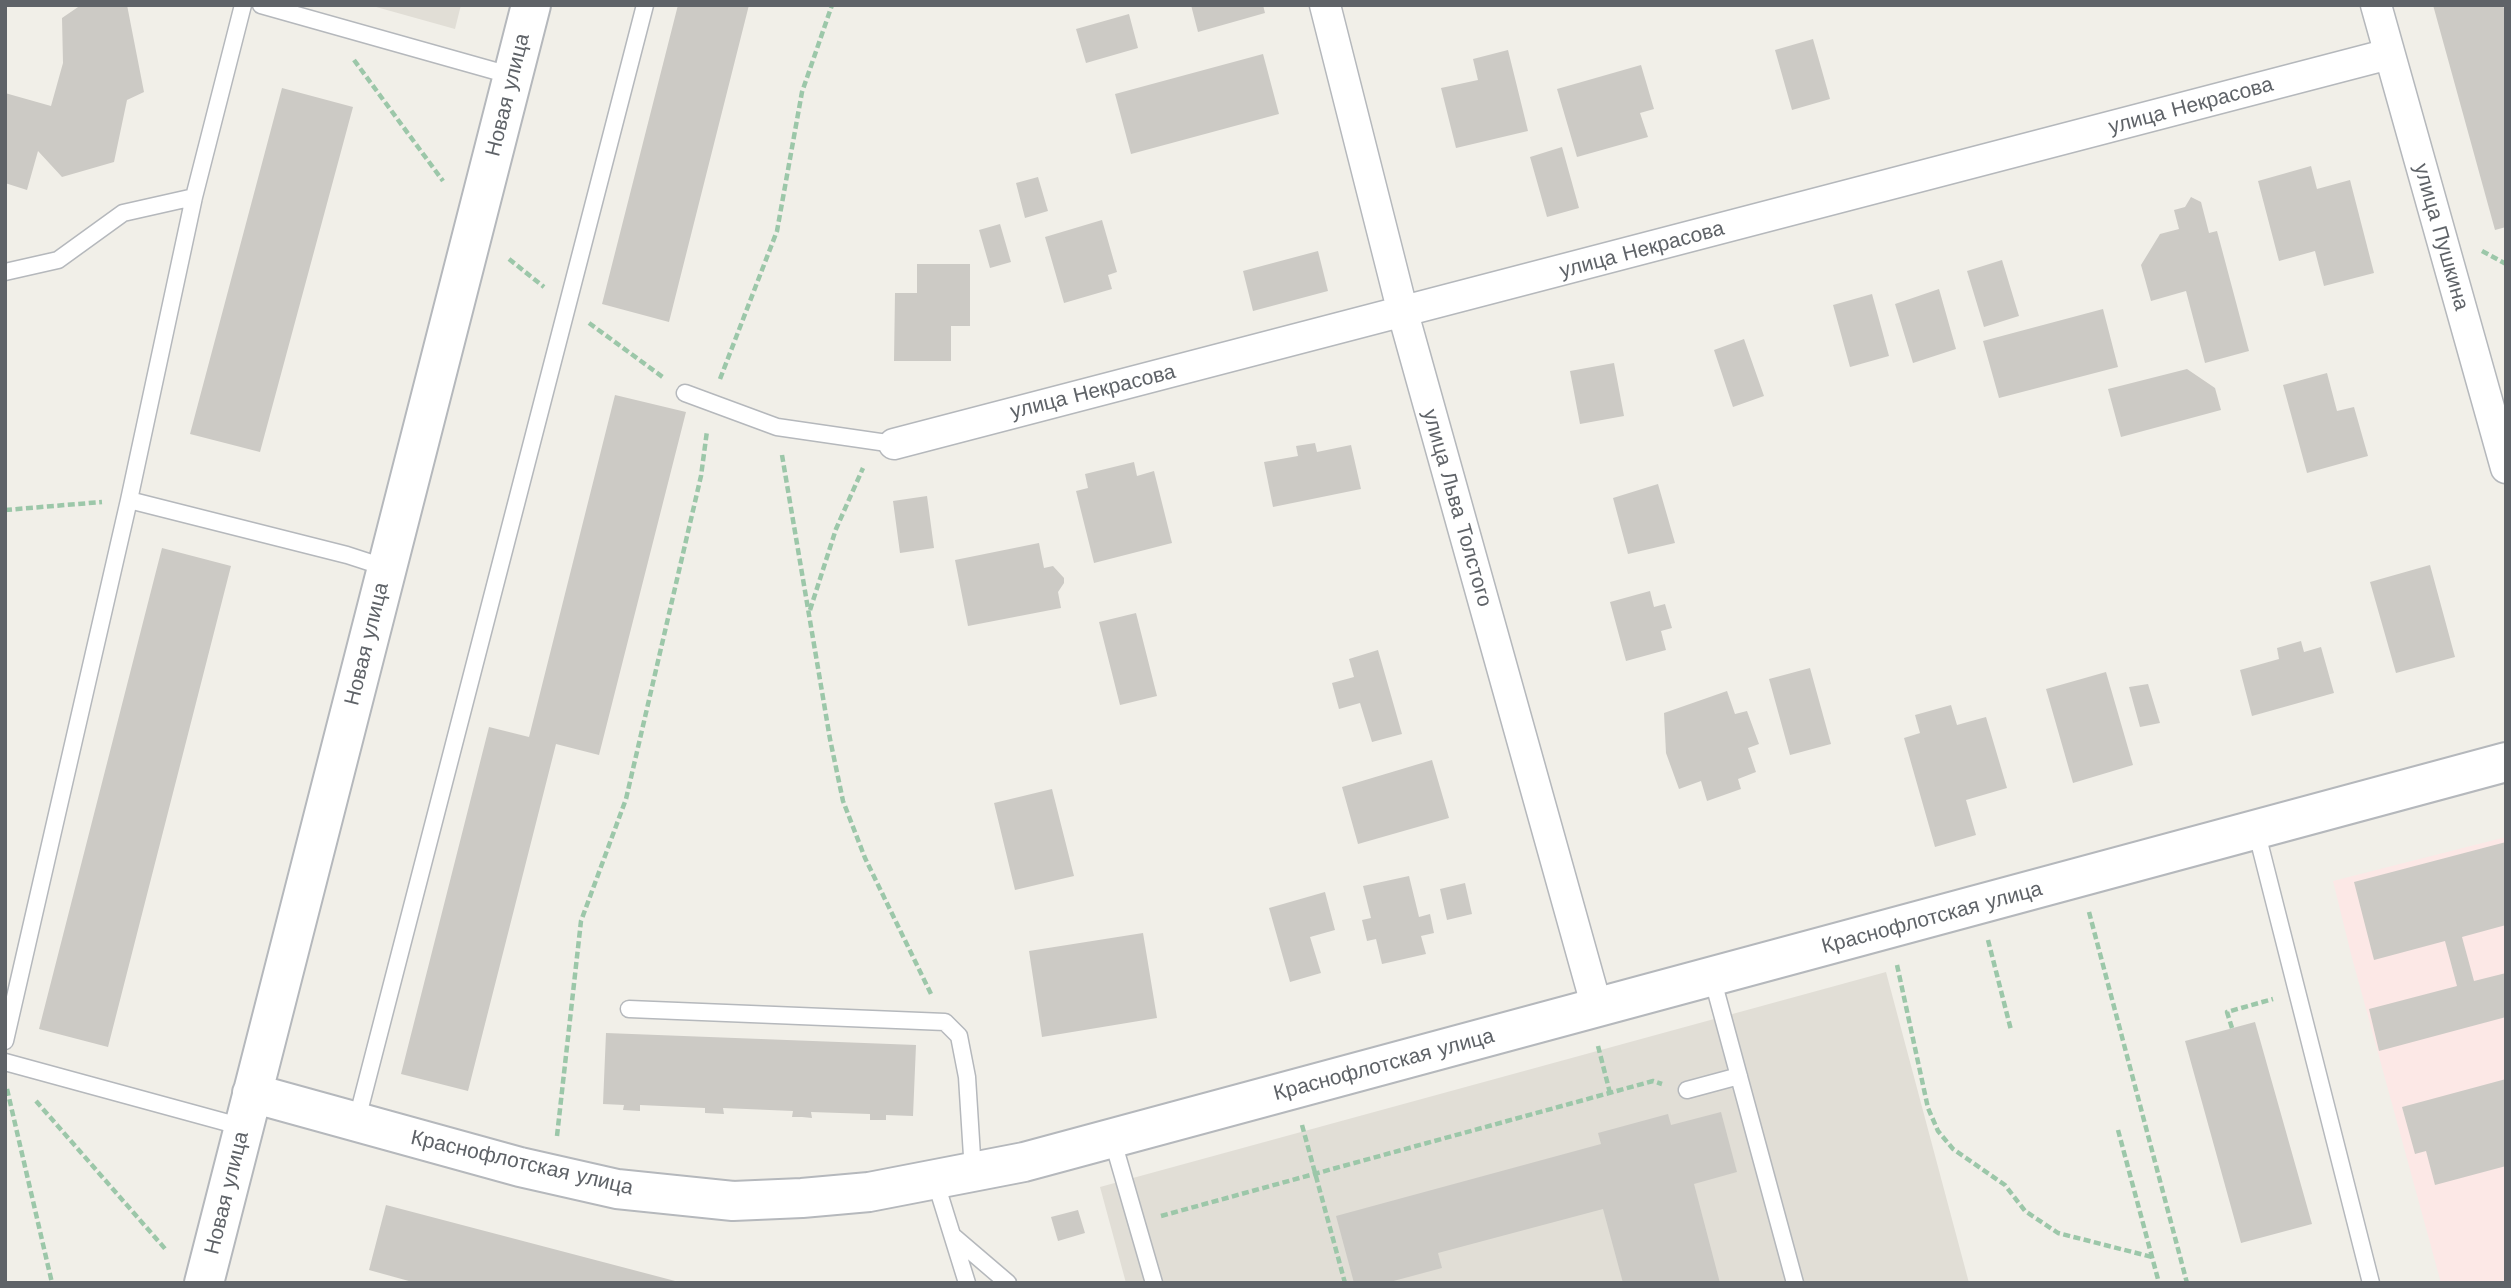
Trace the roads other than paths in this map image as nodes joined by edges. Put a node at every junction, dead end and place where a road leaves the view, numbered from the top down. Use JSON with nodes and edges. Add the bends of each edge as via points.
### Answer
{"nodes":[{"id":1,"x":243,"y":5,"type":"edge"},
{"id":2,"x":261,"y":5,"type":"edge"},
{"id":3,"x":531,"y":5,"type":"edge"},
{"id":4,"x":645,"y":5,"type":"edge"},
{"id":5,"x":1325,"y":5,"type":"edge"},
{"id":6,"x":2376,"y":5,"type":"edge"},
{"id":7,"x":2389,"y":54,"type":"junction"},
{"id":8,"x":513,"y":76,"type":"junction"},
{"id":9,"x":194,"y":197,"type":"junction"},
{"id":10,"x":5,"y":272,"type":"edge"},
{"id":11,"x":1403,"y":313,"type":"junction"},
{"id":12,"x":685,"y":393,"type":"road end"},
{"id":13,"x":894,"y":444,"type":"joint"},
{"id":14,"x":2506,"y":468,"type":"edge"},
{"id":15,"x":129,"y":500,"type":"junction"},
{"id":16,"x":387,"y":568,"type":"junction"},
{"id":17,"x":2506,"y":762,"type":"edge"},
{"id":18,"x":2256,"y":830,"type":"junction"},
{"id":19,"x":1712,"y":977,"type":"junction"},
{"id":20,"x":629,"y":1009,"type":"dead end"},
{"id":21,"x":1597,"y":1025,"type":"junction"},
{"id":22,"x":5,"y":1041,"type":"edge"},
{"id":23,"x":5,"y":1062,"type":"edge"},
{"id":24,"x":1739,"y":1076,"type":"junction"},
{"id":25,"x":1687,"y":1090,"type":"road end"},
{"id":26,"x":248,"y":1110,"type":"junction"},
{"id":27,"x":356,"y":1123,"type":"junction"},
{"id":28,"x":1112,"y":1138,"type":"junction"},
{"id":29,"x":974,"y":1172,"type":"junction"},
{"id":30,"x":935,"y":1180,"type":"junction"},
{"id":31,"x":953,"y":1236,"type":"junction"},
{"id":32,"x":204,"y":1283,"type":"edge"},
{"id":33,"x":967,"y":1283,"type":"edge"},
{"id":34,"x":1009,"y":1283,"type":"edge"},
{"id":35,"x":1154,"y":1283,"type":"edge"},
{"id":36,"x":1795,"y":1283,"type":"edge"},
{"id":37,"x":2371,"y":1283,"type":"edge"}],
"edges":[{"from":1,"to":9,"type":"lane"},
{"from":2,"to":8,"type":"lane"},
{"from":3,"to":8,"type":"street","name":"Новая улица"},
{"from":4,"to":27,"type":"lane"},
{"from":5,"to":11,"type":"street","name":"улица Льва Толстого"},
{"from":6,"to":7,"type":"street","name":"улица Пушкина"},
{"from":7,"to":11,"type":"street","name":"улица Некрасова"},
{"from":7,"to":14,"type":"street","name":"улица Пушкина"},
{"from":8,"to":16,"type":"street","name":"Новая улица"},
{"from":9,"to":10,"type":"lane","via":[[123,213],[58,260]]},
{"from":9,"to":15,"type":"lane"},
{"from":11,"to":13,"type":"street","name":"улица Некрасова"},
{"from":11,"to":21,"type":"street","name":"улица Льва Толстого"},
{"from":12,"to":13,"type":"lane","via":[[777,427]]},
{"from":15,"to":16,"type":"lane"},
{"from":15,"to":22,"type":"lane"},
{"from":16,"to":26,"type":"street","name":"Новая улица"},
{"from":17,"to":18,"type":"street","name":"Краснофлотская улица"},
{"from":18,"to":19,"type":"street","name":"Краснофлотская улица"},
{"from":18,"to":37,"type":"lane"},
{"from":19,"to":21,"type":"street","name":"Краснофлотская улица"},
{"from":19,"to":24,"type":"lane"},
{"from":20,"to":29,"type":"lane","via":[[944,1022],[959,1036]]},
{"from":21,"to":28,"type":"street","name":"Краснофлотская улица"},
{"from":23,"to":26,"type":"lane"},
{"from":24,"to":25,"type":"lane"},
{"from":24,"to":36,"type":"lane"},
{"from":26,"to":27,"type":"street","name":"Краснофлотская улица"},
{"from":26,"to":32,"type":"street","name":"Новая улица"},
{"from":27,"to":30,"type":"street","name":"Краснофлотская улица","via":[[617,1189],[720,1200],[869,1192]]},
{"from":28,"to":29,"type":"street","name":"Краснофлотская улица"},
{"from":28,"to":35,"type":"lane"},
{"from":29,"to":30,"type":"street","name":"Краснофлотская улица"},
{"from":30,"to":31,"type":"lane"},
{"from":31,"to":33,"type":"lane"},
{"from":31,"to":34,"type":"lane"}]}
